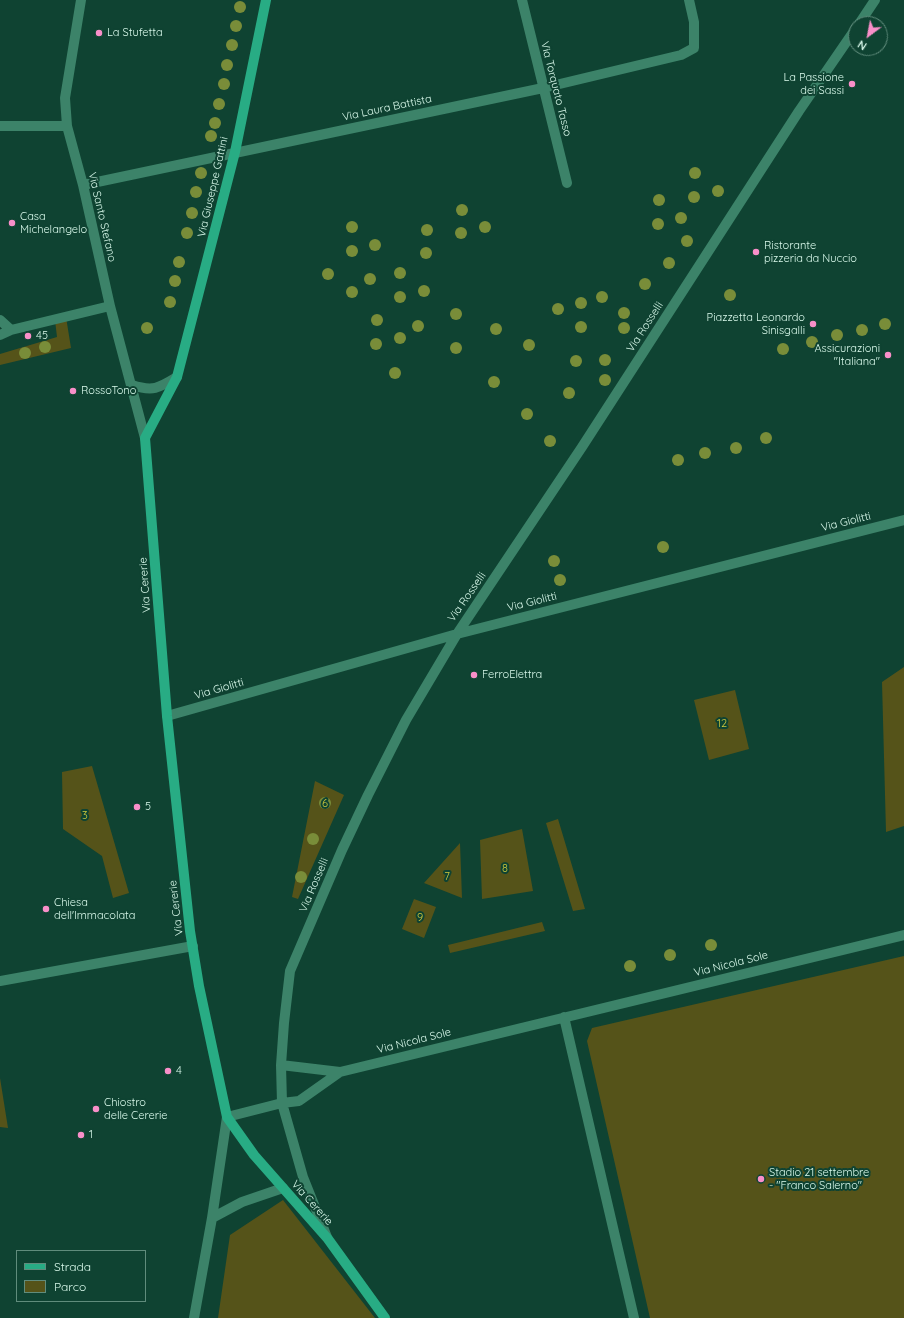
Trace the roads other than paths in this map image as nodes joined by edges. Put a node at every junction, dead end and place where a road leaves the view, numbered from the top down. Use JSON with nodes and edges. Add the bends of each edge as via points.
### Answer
{"nodes":[{"id":1,"x":81,"y":0,"type":"edge"},
{"id":2,"x":266,"y":0,"type":"edge"},
{"id":3,"x":522,"y":0,"type":"edge"},
{"id":4,"x":689,"y":0,"type":"edge"},
{"id":5,"x":876,"y":0,"type":"edge"},
{"id":6,"x":865,"y":16,"type":"edge"},
{"id":7,"x":848,"y":40,"type":"edge"},
{"id":8,"x":543,"y":88,"type":"junction"},
{"id":9,"x":0,"y":126,"type":"edge"},
{"id":10,"x":67,"y":126,"type":"junction"},
{"id":11,"x":235,"y":152,"type":"junction"},
{"id":12,"x":567,"y":184,"type":"dead end"},
{"id":13,"x":83,"y":185,"type":"junction"},
{"id":14,"x":110,"y":306,"type":"junction"},
{"id":15,"x":0,"y":320,"type":"edge"},
{"id":16,"x":11,"y":330,"type":"junction"},
{"id":17,"x":0,"y":335,"type":"edge"},
{"id":18,"x":177,"y":377,"type":"junction"},
{"id":19,"x":132,"y":385,"type":"junction"},
{"id":20,"x":145,"y":438,"type":"junction"},
{"id":21,"x":904,"y":520,"type":"edge"},
{"id":22,"x":456,"y":634,"type":"junction"},
{"id":23,"x":167,"y":716,"type":"junction"},
{"id":24,"x":904,"y":935,"type":"edge"},
{"id":25,"x":193,"y":946,"type":"junction"},
{"id":26,"x":0,"y":981,"type":"edge"},
{"id":27,"x":564,"y":1017,"type":"junction"},
{"id":28,"x":281,"y":1064,"type":"junction"},
{"id":29,"x":340,"y":1072,"type":"junction"},
{"id":30,"x":282,"y":1103,"type":"junction"},
{"id":31,"x":228,"y":1117,"type":"junction"},
{"id":32,"x":283,"y":1188,"type":"junction"},
{"id":33,"x":212,"y":1218,"type":"junction"},
{"id":34,"x":328,"y":1239,"type":"junction"},
{"id":35,"x":194,"y":1318,"type":"edge"},
{"id":36,"x":385,"y":1318,"type":"edge"},
{"id":37,"x":634,"y":1318,"type":"edge"}],
"edges":[{"from":1,"to":10,"type":"street","name":"Via Santo Stefano","via":[[65,98]]},
{"from":2,"to":11,"type":"street","name":"Via Giuseppe Gattini"},
{"from":3,"to":8,"type":"street","name":"Via Torquato Tasso"},
{"from":4,"to":8,"type":"street","name":"Via Laura Battista","via":[[694,22],[694,48],[681,55]]},
{"from":5,"to":6,"type":"street"},
{"from":7,"to":22,"type":"street","name":"Via Rosselli"},
{"from":8,"to":11,"type":"street","name":"Via Laura Battista"},
{"from":8,"to":12,"type":"street","name":"Via Torquato Tasso"},
{"from":9,"to":10,"type":"street"},
{"from":10,"to":13,"type":"street","name":"Via Santo Stefano"},
{"from":11,"to":13,"type":"street","name":"Via Laura Battista"},
{"from":11,"to":18,"type":"street","name":"Via Giuseppe Gattini"},
{"from":13,"to":14,"type":"street","name":"Via Santo Stefano"},
{"from":14,"to":16,"type":"street"},
{"from":14,"to":19,"type":"street","name":"Via Santo Stefano"},
{"from":15,"to":16,"type":"street"},
{"from":16,"to":17,"type":"street"},
{"from":18,"to":19,"type":"street","via":[[162,387],[151,390]]},
{"from":18,"to":20,"type":"street","name":"Via Giuseppe Gattini"},
{"from":19,"to":20,"type":"street","name":"Via Santo Stefano"},
{"from":20,"to":23,"type":"street","name":"Via Cererie"},
{"from":21,"to":22,"type":"street","name":"Via Giolitti"},
{"from":22,"to":23,"type":"street","name":"Via Giolitti"},
{"from":22,"to":28,"type":"street","name":"Via Rosselli","via":[[406,720],[368,795],[290,971]]},
{"from":23,"to":25,"type":"street","name":"Via Cererie"},
{"from":24,"to":27,"type":"street","name":"Via Nicola Sole"},
{"from":25,"to":26,"type":"street"},
{"from":25,"to":31,"type":"street","name":"Via Cererie","via":[[202,1006]]},
{"from":27,"to":29,"type":"street","name":"Via Nicola Sole"},
{"from":27,"to":37,"type":"street"},
{"from":28,"to":29,"type":"street"},
{"from":28,"to":30,"type":"street","name":"Via Rosselli"},
{"from":29,"to":30,"type":"street","via":[[298,1101]]},
{"from":30,"to":31,"type":"street"},
{"from":30,"to":34,"type":"street","name":"Via Rosselli","via":[[303,1177]]},
{"from":31,"to":32,"type":"street","name":"Via Cererie","via":[[254,1155]]},
{"from":31,"to":33,"type":"street"},
{"from":32,"to":33,"type":"street","via":[[242,1202]]},
{"from":32,"to":34,"type":"street","name":"Via Cererie"},
{"from":33,"to":35,"type":"street"},
{"from":34,"to":36,"type":"street","name":"Via Cererie"}]}
